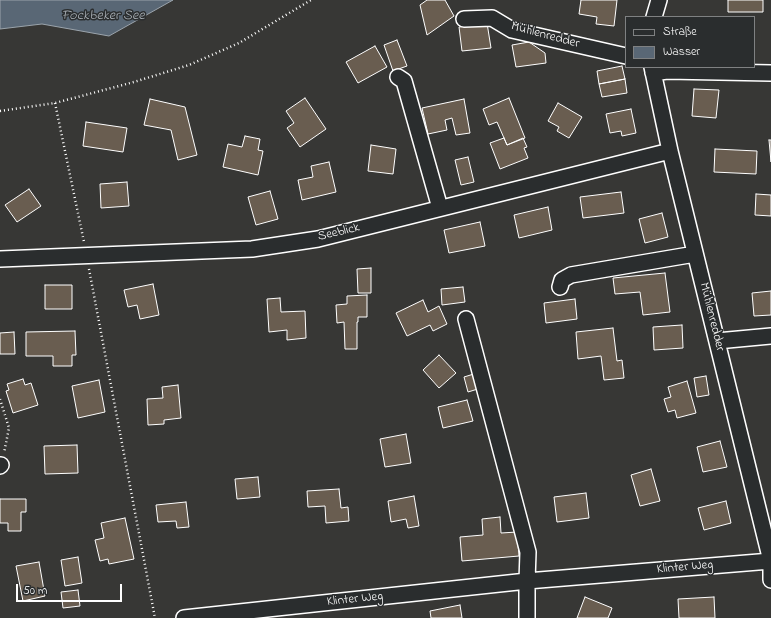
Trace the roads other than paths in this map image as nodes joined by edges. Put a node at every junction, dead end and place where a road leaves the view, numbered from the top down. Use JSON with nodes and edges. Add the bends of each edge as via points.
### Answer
{"nodes":[{"id":1,"x":659,"y":0,"type":"edge"},
{"id":2,"x":654,"y":16,"type":"edge"},
{"id":3,"x":464,"y":19,"type":"dead end"},
{"id":4,"x":625,"y":56,"type":"edge"},
{"id":5,"x":652,"y":70,"type":"edge"},
{"id":6,"x":771,"y":73,"type":"edge"},
{"id":7,"x":398,"y":77,"type":"dead end"},
{"id":8,"x":670,"y":151,"type":"junction"},
{"id":9,"x":440,"y":208,"type":"junction"},
{"id":10,"x":696,"y":254,"type":"junction"},
{"id":11,"x":0,"y":259,"type":"edge"},
{"id":12,"x":560,"y":287,"type":"dead end"},
{"id":13,"x":466,"y":319,"type":"dead end"},
{"id":14,"x":771,"y":336,"type":"edge"},
{"id":15,"x":717,"y":341,"type":"junction"},
{"id":16,"x":771,"y":561,"type":"edge"},
{"id":17,"x":771,"y":580,"type":"edge"},
{"id":18,"x":527,"y":581,"type":"junction"},
{"id":19,"x":234,"y":615,"type":"edge"},
{"id":20,"x":184,"y":618,"type":"edge"},
{"id":21,"x":527,"y":618,"type":"edge"}],
"edges":[{"from":1,"to":2,"type":"street"},
{"from":3,"to":4,"type":"street","name":"Mühlenredder","via":[[492,18],[512,30]]},
{"from":5,"to":6,"type":"street","name":"Mühlenredder"},
{"from":5,"to":8,"type":"street","name":"Mühlenredder"},
{"from":7,"to":9,"type":"street","via":[[404,82]]},
{"from":8,"to":9,"type":"street","name":"Seeblick"},
{"from":8,"to":10,"type":"street","name":"Mühlenredder"},
{"from":9,"to":11,"type":"street","name":"Seeblick","via":[[318,239],[252,249]]},
{"from":10,"to":12,"type":"street","via":[[571,275],[562,280]]},
{"from":10,"to":15,"type":"street","name":"Mühlenredder"},
{"from":13,"to":18,"type":"street","via":[[528,552]]},
{"from":14,"to":15,"type":"street"},
{"from":15,"to":16,"type":"street","name":"Mühlenredder"},
{"from":16,"to":17,"type":"street","name":"Mühlenredder"},
{"from":16,"to":18,"type":"street","name":"Klinter Weg"},
{"from":18,"to":19,"type":"street","name":"Klinter Weg"},
{"from":18,"to":21,"type":"street"},
{"from":19,"to":20,"type":"street","name":"Klinter Weg"}]}
